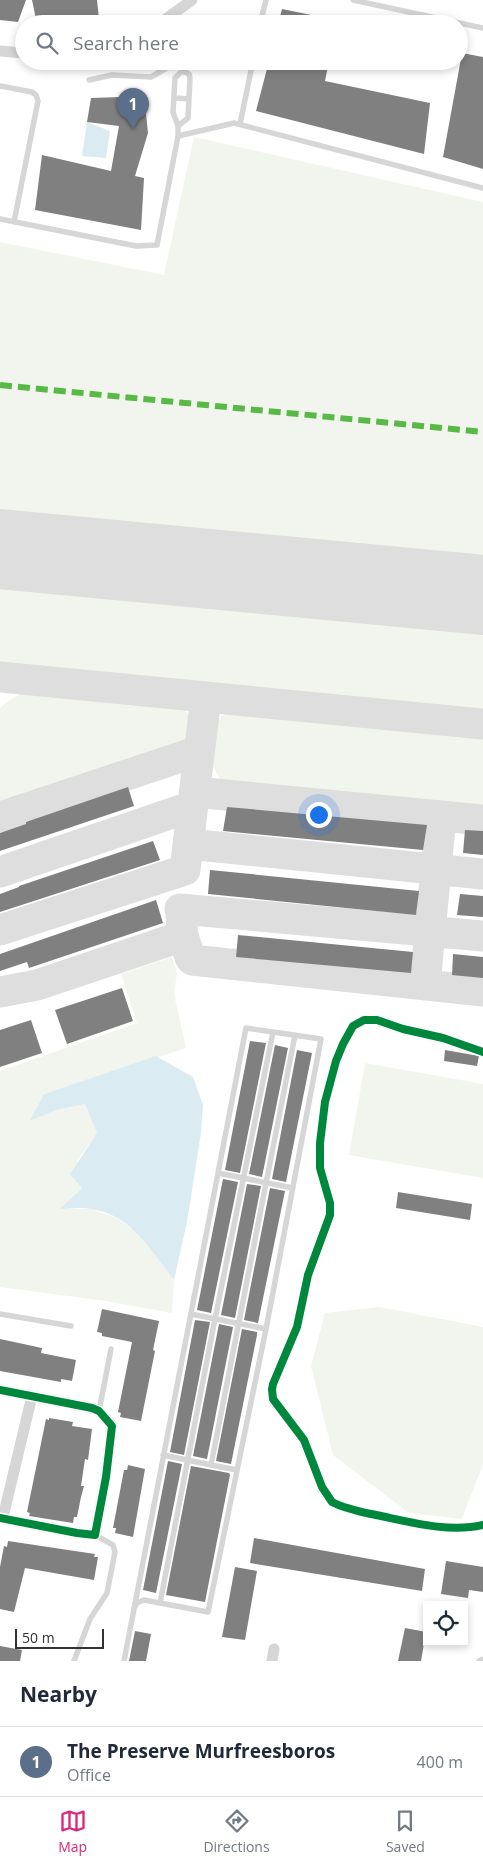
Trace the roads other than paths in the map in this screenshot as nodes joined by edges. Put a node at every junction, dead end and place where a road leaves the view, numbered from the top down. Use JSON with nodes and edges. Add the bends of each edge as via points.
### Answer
{"nodes":[{"id":1,"x":192,"y":0,"type":"edge"},
{"id":2,"x":266,"y":0,"type":"edge"},
{"id":3,"x":353,"y":0,"type":"edge"},
{"id":4,"x":171,"y":15,"type":"edge"},
{"id":5,"x":262,"y":15,"type":"edge"},
{"id":6,"x":423,"y":15,"type":"edge"},
{"id":7,"x":468,"y":25,"type":"edge"},
{"id":8,"x":483,"y":28,"type":"edge"},
{"id":9,"x":0,"y":51,"type":"edge"},
{"id":10,"x":15,"y":52,"type":"edge"},
{"id":11,"x":164,"y":70,"type":"edge"},
{"id":12,"x":251,"y":70,"type":"edge"},
{"id":13,"x":182,"y":71,"type":"joint"},
{"id":14,"x":89,"y":80,"type":"dead end"},
{"id":15,"x":0,"y":86,"type":"edge"},
{"id":16,"x":174,"y":98,"type":"junction"},
{"id":17,"x":189,"y":99,"type":"junction"},
{"id":18,"x":240,"y":124,"type":"junction"},
{"id":19,"x":178,"y":126,"type":"junction"},
{"id":20,"x":178,"y":136,"type":"junction"},
{"id":21,"x":483,"y":188,"type":"edge"},
{"id":22,"x":0,"y":219,"type":"edge"},
{"id":23,"x":14,"y":222,"type":"junction"},
{"id":24,"x":274,"y":1032,"type":"junction"},
{"id":25,"x":295,"y":1035,"type":"junction"},
{"id":26,"x":218,"y":1173,"type":"junction"},
{"id":27,"x":244,"y":1178,"type":"junction"},
{"id":28,"x":266,"y":1183,"type":"junction"},
{"id":29,"x":293,"y":1188,"type":"junction"},
{"id":30,"x":0,"y":1314,"type":"edge"},
{"id":31,"x":191,"y":1314,"type":"junction"},
{"id":32,"x":215,"y":1319,"type":"junction"},
{"id":33,"x":240,"y":1324,"type":"junction"},
{"id":34,"x":71,"y":1326,"type":"dead end"},
{"id":35,"x":266,"y":1329,"type":"junction"},
{"id":36,"x":111,"y":1349,"type":"dead end"},
{"id":37,"x":0,"y":1390,"type":"edge"},
{"id":38,"x":32,"y":1396,"type":"junction"},
{"id":39,"x":99,"y":1411,"type":"junction"},
{"id":40,"x":163,"y":1455,"type":"junction"},
{"id":41,"x":188,"y":1460,"type":"junction"},
{"id":42,"x":211,"y":1465,"type":"junction"},
{"id":43,"x":237,"y":1470,"type":"junction"},
{"id":44,"x":2,"y":1518,"type":"edge"},
{"id":45,"x":95,"y":1535,"type":"junction"},
{"id":46,"x":160,"y":1603,"type":"junction"},
{"id":47,"x":134,"y":1608,"type":"junction"},
{"id":48,"x":274,"y":1649,"type":"dead end"},
{"id":49,"x":483,"y":1659,"type":"edge"},
{"id":50,"x":74,"y":1661,"type":"edge"},
{"id":51,"x":124,"y":1661,"type":"edge"},
{"id":52,"x":272,"y":1661,"type":"edge"},
{"id":53,"x":479,"y":1661,"type":"edge"}],
"edges":[{"from":1,"to":4,"type":"street"},
{"from":2,"to":5,"type":"lane"},
{"from":3,"to":6,"type":"lane"},
{"from":7,"to":8,"type":"lane"},
{"from":9,"to":10,"type":"street"},
{"from":11,"to":14,"type":"lane","via":[[151,78],[112,75]]},
{"from":12,"to":18,"type":"lane"},
{"from":13,"to":16,"type":"lane","via":[[175,78]]},
{"from":13,"to":17,"type":"lane","via":[[189,74]]},
{"from":15,"to":23,"type":"lane","via":[[32,92],[38,101]]},
{"from":16,"to":17,"type":"lane"},
{"from":16,"to":19,"type":"lane","via":[[173,112]]},
{"from":17,"to":19,"type":"lane","via":[[188,118]]},
{"from":18,"to":20,"type":"lane"},
{"from":18,"to":21,"type":"lane"},
{"from":19,"to":20,"type":"lane"},
{"from":20,"to":23,"type":"lane","via":[[157,245],[136,246]]},
{"from":22,"to":23,"type":"lane"},
{"from":24,"to":25,"type":"lane"},
{"from":24,"to":26,"type":"lane","via":[[246,1028]]},
{"from":24,"to":27,"type":"lane"},
{"from":25,"to":28,"type":"lane"},
{"from":25,"to":29,"type":"lane","via":[[320,1039]]},
{"from":26,"to":27,"type":"lane"},
{"from":26,"to":31,"type":"lane"},
{"from":27,"to":28,"type":"lane"},
{"from":27,"to":32,"type":"lane"},
{"from":28,"to":29,"type":"lane"},
{"from":28,"to":33,"type":"lane"},
{"from":29,"to":35,"type":"lane"},
{"from":30,"to":34,"type":"lane"},
{"from":31,"to":32,"type":"lane"},
{"from":31,"to":40,"type":"lane"},
{"from":32,"to":33,"type":"lane"},
{"from":32,"to":41,"type":"lane"},
{"from":33,"to":35,"type":"lane"},
{"from":33,"to":42,"type":"lane"},
{"from":35,"to":43,"type":"lane"},
{"from":36,"to":39,"type":"lane"},
{"from":37,"to":38,"type":"street"},
{"from":38,"to":39,"type":"street"},
{"from":38,"to":44,"type":"street"},
{"from":39,"to":45,"type":"street","via":[[112,1426]]},
{"from":40,"to":41,"type":"lane"},
{"from":40,"to":47,"type":"lane"},
{"from":41,"to":42,"type":"lane"},
{"from":41,"to":46,"type":"lane"},
{"from":42,"to":43,"type":"lane"},
{"from":43,"to":46,"type":"lane","via":[[208,1612]]},
{"from":44,"to":45,"type":"street"},
{"from":45,"to":50,"type":"lane","via":[[113,1545],[115,1552],[107,1593],[90,1619]]},
{"from":46,"to":47,"type":"lane","via":[[144,1600]]},
{"from":47,"to":51,"type":"lane"},
{"from":48,"to":52,"type":"street"},
{"from":49,"to":53,"type":"lane"}]}
